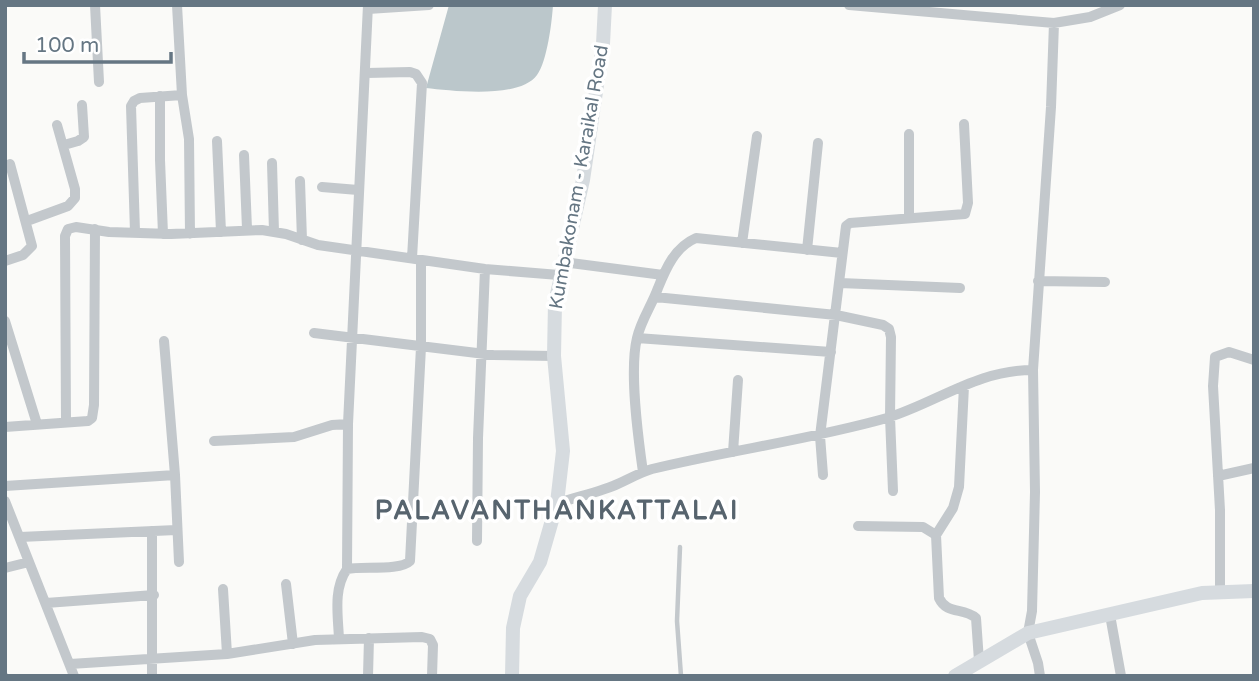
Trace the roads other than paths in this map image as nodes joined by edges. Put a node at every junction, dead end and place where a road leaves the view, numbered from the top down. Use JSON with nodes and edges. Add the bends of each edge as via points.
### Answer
{"nodes":[{"id":1,"x":95,"y":5,"type":"edge"},
{"id":2,"x":177,"y":5,"type":"edge"},
{"id":3,"x":429,"y":5,"type":"edge"},
{"id":4,"x":605,"y":5,"type":"edge"},
{"id":5,"x":849,"y":5,"type":"edge"},
{"id":6,"x":1024,"y":5,"type":"edge"},
{"id":7,"x":1121,"y":5,"type":"edge"},
{"id":8,"x":368,"y":7,"type":"edge"},
{"id":9,"x":890,"y":7,"type":"edge"},
{"id":10,"x":1024,"y":19,"type":"junction"},
{"id":11,"x":1054,"y":23,"type":"junction"},
{"id":12,"x":367,"y":73,"type":"junction"},
{"id":13,"x":99,"y":82,"type":"dead end"},
{"id":14,"x":160,"y":96,"type":"junction"},
{"id":15,"x":182,"y":96,"type":"junction"},
{"id":16,"x":82,"y":105,"type":"dead end"},
{"id":17,"x":964,"y":124,"type":"dead end"},
{"id":18,"x":57,"y":125,"type":"dead end"},
{"id":19,"x":909,"y":134,"type":"dead end"},
{"id":20,"x":757,"y":135,"type":"dead end"},
{"id":21,"x":216,"y":141,"type":"dead end"},
{"id":22,"x":818,"y":144,"type":"dead end"},
{"id":23,"x":64,"y":145,"type":"junction"},
{"id":24,"x":244,"y":155,"type":"dead end"},
{"id":25,"x":272,"y":163,"type":"dead end"},
{"id":26,"x":10,"y":164,"type":"dead end"},
{"id":27,"x":300,"y":181,"type":"dead end"},
{"id":28,"x":322,"y":187,"type":"dead end"},
{"id":29,"x":358,"y":190,"type":"junction"},
{"id":30,"x":909,"y":218,"type":"junction"},
{"id":31,"x":27,"y":221,"type":"junction"},
{"id":32,"x":95,"y":229,"type":"junction"},
{"id":33,"x":247,"y":229,"type":"junction"},
{"id":34,"x":135,"y":232,"type":"junction"},
{"id":35,"x":221,"y":232,"type":"junction"},
{"id":36,"x":274,"y":232,"type":"junction"},
{"id":37,"x":163,"y":234,"type":"junction"},
{"id":38,"x":190,"y":234,"type":"junction"},
{"id":39,"x":302,"y":240,"type":"junction"},
{"id":40,"x":742,"y":243,"type":"junction"},
{"id":41,"x":807,"y":250,"type":"junction"},
{"id":42,"x":356,"y":251,"type":"junction"},
{"id":43,"x":842,"y":253,"type":"junction"},
{"id":44,"x":416,"y":259,"type":"junction"},
{"id":45,"x":5,"y":261,"type":"edge"},
{"id":46,"x":485,"y":269,"type":"junction"},
{"id":47,"x":561,"y":269,"type":"junction"},
{"id":48,"x":663,"y":275,"type":"junction"},
{"id":49,"x":1038,"y":281,"type":"junction"},
{"id":50,"x":1104,"y":282,"type":"dead end"},
{"id":51,"x":840,"y":283,"type":"junction"},
{"id":52,"x":960,"y":288,"type":"dead end"},
{"id":53,"x":655,"y":297,"type":"junction"},
{"id":54,"x":836,"y":315,"type":"junction"},
{"id":55,"x":5,"y":321,"type":"edge"},
{"id":56,"x":314,"y":333,"type":"dead end"},
{"id":57,"x":352,"y":336,"type":"junction"},
{"id":58,"x":637,"y":338,"type":"junction"},
{"id":59,"x":164,"y":341,"type":"dead end"},
{"id":60,"x":421,"y":347,"type":"junction"},
{"id":61,"x":831,"y":352,"type":"junction"},
{"id":62,"x":481,"y":354,"type":"junction"},
{"id":63,"x":554,"y":356,"type":"junction"},
{"id":64,"x":1254,"y":360,"type":"edge"},
{"id":65,"x":1033,"y":370,"type":"junction"},
{"id":66,"x":738,"y":380,"type":"dead end"},
{"id":67,"x":964,"y":386,"type":"junction"},
{"id":68,"x":890,"y":417,"type":"junction"},
{"id":69,"x":66,"y":422,"type":"junction"},
{"id":70,"x":37,"y":424,"type":"junction"},
{"id":71,"x":348,"y":424,"type":"junction"},
{"id":72,"x":5,"y":427,"type":"edge"},
{"id":73,"x":820,"y":436,"type":"junction"},
{"id":74,"x":214,"y":441,"type":"dead end"},
{"id":75,"x":733,"y":452,"type":"junction"},
{"id":76,"x":1254,"y":468,"type":"edge"},
{"id":77,"x":643,"y":472,"type":"junction"},
{"id":78,"x":175,"y":475,"type":"junction"},
{"id":79,"x":823,"y":475,"type":"dead end"},
{"id":80,"x":1218,"y":476,"type":"junction"},
{"id":81,"x":5,"y":486,"type":"edge"},
{"id":82,"x":893,"y":491,"type":"dead end"},
{"id":83,"x":5,"y":501,"type":"edge"},
{"id":84,"x":556,"y":503,"type":"junction"},
{"id":85,"x":858,"y":527,"type":"dead end"},
{"id":86,"x":176,"y":530,"type":"junction"},
{"id":87,"x":152,"y":531,"type":"junction"},
{"id":88,"x":936,"y":535,"type":"junction"},
{"id":89,"x":20,"y":537,"type":"junction"},
{"id":90,"x":477,"y":541,"type":"dead end"},
{"id":91,"x":680,"y":547,"type":"dead end"},
{"id":92,"x":29,"y":562,"type":"junction"},
{"id":93,"x":179,"y":562,"type":"dead end"},
{"id":94,"x":5,"y":568,"type":"edge"},
{"id":95,"x":347,"y":569,"type":"junction"},
{"id":96,"x":286,"y":584,"type":"dead end"},
{"id":97,"x":223,"y":589,"type":"dead end"},
{"id":98,"x":1254,"y":591,"type":"edge"},
{"id":99,"x":1220,"y":592,"type":"junction"},
{"id":100,"x":154,"y":595,"type":"junction"},
{"id":101,"x":46,"y":603,"type":"junction"},
{"id":102,"x":1110,"y":615,"type":"junction"},
{"id":103,"x":1028,"y":634,"type":"junction"},
{"id":104,"x":369,"y":638,"type":"junction"},
{"id":105,"x":339,"y":639,"type":"junction"},
{"id":106,"x":293,"y":645,"type":"junction"},
{"id":107,"x":227,"y":654,"type":"junction"},
{"id":108,"x":152,"y":659,"type":"junction"},
{"id":109,"x":979,"y":661,"type":"junction"},
{"id":110,"x":70,"y":664,"type":"junction"},
{"id":111,"x":74,"y":676,"type":"edge"},
{"id":112,"x":152,"y":676,"type":"edge"},
{"id":113,"x":368,"y":676,"type":"edge"},
{"id":114,"x":432,"y":676,"type":"edge"},
{"id":115,"x":512,"y":676,"type":"edge"},
{"id":116,"x":681,"y":676,"type":"edge"},
{"id":117,"x":955,"y":676,"type":"edge"},
{"id":118,"x":1040,"y":676,"type":"edge"},
{"id":119,"x":1121,"y":676,"type":"edge"}],
"edges":[{"from":1,"to":13,"type":"street"},
{"from":2,"to":15,"type":"street"},
{"from":3,"to":8,"type":"street"},
{"from":4,"to":47,"type":"main road","name":"Kumbakonam - Karaikal Road","via":[[583,180]]},
{"from":5,"to":9,"type":"street"},
{"from":6,"to":10,"type":"street"},
{"from":7,"to":11,"type":"street"},
{"from":8,"to":12,"type":"street"},
{"from":9,"to":10,"type":"street"},
{"from":10,"to":11,"type":"street"},
{"from":11,"to":49,"type":"street"},
{"from":12,"to":29,"type":"street"},
{"from":12,"to":44,"type":"street","via":[[410,72],[422,83]]},
{"from":14,"to":15,"type":"street"},
{"from":14,"to":34,"type":"street","via":[[134,100],[131,106]]},
{"from":14,"to":37,"type":"street"},
{"from":15,"to":38,"type":"street","via":[[189,139]]},
{"from":16,"to":23,"type":"street","via":[[84,137]]},
{"from":17,"to":30,"type":"street","via":[[965,214]]},
{"from":18,"to":23,"type":"street"},
{"from":19,"to":30,"type":"street"},
{"from":20,"to":40,"type":"street"},
{"from":21,"to":35,"type":"street"},
{"from":22,"to":41,"type":"street"},
{"from":23,"to":31,"type":"street","via":[[75,198],[68,206]]},
{"from":24,"to":33,"type":"street"},
{"from":25,"to":36,"type":"street"},
{"from":26,"to":31,"type":"street"},
{"from":27,"to":39,"type":"street"},
{"from":28,"to":29,"type":"street"},
{"from":29,"to":42,"type":"street"},
{"from":30,"to":43,"type":"street","via":[[850,223]]},
{"from":31,"to":45,"type":"street","via":[[32,246]]},
{"from":32,"to":34,"type":"street"},
{"from":32,"to":69,"type":"street","via":[[94,413],[88,421]]},
{"from":32,"to":69,"type":"street","via":[[76,227],[68,229],[65,236]]},
{"from":33,"to":35,"type":"street"},
{"from":33,"to":36,"type":"street"},
{"from":34,"to":37,"type":"street"},
{"from":35,"to":38,"type":"street"},
{"from":36,"to":39,"type":"street"},
{"from":37,"to":38,"type":"street"},
{"from":39,"to":42,"type":"street"},
{"from":40,"to":41,"type":"street"},
{"from":40,"to":48,"type":"street","via":[[696,238],[677,251]]},
{"from":41,"to":43,"type":"street"},
{"from":42,"to":44,"type":"street"},
{"from":42,"to":57,"type":"street"},
{"from":43,"to":51,"type":"street"},
{"from":44,"to":46,"type":"street"},
{"from":44,"to":60,"type":"street"},
{"from":46,"to":47,"type":"street"},
{"from":46,"to":62,"type":"street"},
{"from":47,"to":48,"type":"street"},
{"from":47,"to":63,"type":"main road","name":"Kumbakonam - Karaikal Road"},
{"from":48,"to":53,"type":"street"},
{"from":49,"to":50,"type":"street"},
{"from":49,"to":65,"type":"street"},
{"from":51,"to":52,"type":"street"},
{"from":51,"to":54,"type":"street"},
{"from":53,"to":54,"type":"street"},
{"from":53,"to":58,"type":"street"},
{"from":54,"to":61,"type":"street"},
{"from":54,"to":68,"type":"street","via":[[889,329]]},
{"from":55,"to":70,"type":"street"},
{"from":56,"to":57,"type":"street"},
{"from":57,"to":60,"type":"street"},
{"from":57,"to":71,"type":"street"},
{"from":58,"to":61,"type":"street"},
{"from":58,"to":77,"type":"street","via":[[635,376]]},
{"from":59,"to":78,"type":"street"},
{"from":60,"to":62,"type":"street"},
{"from":60,"to":95,"type":"street","via":[[410,561],[397,567]]},
{"from":61,"to":73,"type":"street"},
{"from":62,"to":63,"type":"street"},
{"from":62,"to":90,"type":"street"},
{"from":63,"to":84,"type":"main road","name":"Kumbakonam - Karaikal Road","via":[[563,451]]},
{"from":64,"to":80,"type":"street","via":[[1229,352],[1215,357]]},
{"from":65,"to":67,"type":"street","via":[[1000,372]]},
{"from":65,"to":103,"type":"street","via":[[1035,492]]},
{"from":66,"to":75,"type":"street"},
{"from":67,"to":68,"type":"street"},
{"from":67,"to":88,"type":"street","via":[[959,487],[953,508]]},
{"from":68,"to":73,"type":"street"},
{"from":68,"to":82,"type":"street"},
{"from":69,"to":70,"type":"street"},
{"from":70,"to":72,"type":"street"},
{"from":71,"to":74,"type":"street","via":[[294,437]]},
{"from":71,"to":95,"type":"street"},
{"from":73,"to":75,"type":"street"},
{"from":73,"to":79,"type":"street"},
{"from":75,"to":77,"type":"street"},
{"from":76,"to":80,"type":"street"},
{"from":77,"to":84,"type":"street"},
{"from":78,"to":81,"type":"street"},
{"from":78,"to":86,"type":"street"},
{"from":80,"to":99,"type":"street"},
{"from":83,"to":89,"type":"street"},
{"from":84,"to":115,"type":"main road","name":"Kumbakonam - Karaikal Road","via":[[540,562],[520,596],[513,628]]},
{"from":85,"to":88,"type":"street","via":[[923,527]]},
{"from":86,"to":87,"type":"street"},
{"from":86,"to":93,"type":"street"},
{"from":87,"to":89,"type":"street"},
{"from":87,"to":100,"type":"street"},
{"from":88,"to":109,"type":"street","via":[[939,598],[950,610],[969,612],[976,618]]},
{"from":89,"to":92,"type":"street"},
{"from":91,"to":116,"type":"lane","via":[[677,621]]},
{"from":92,"to":94,"type":"street"},
{"from":92,"to":101,"type":"street"},
{"from":95,"to":105,"type":"street","via":[[337,596]]},
{"from":96,"to":106,"type":"street"},
{"from":97,"to":107,"type":"street"},
{"from":98,"to":99,"type":"main road"},
{"from":99,"to":102,"type":"main road"},
{"from":100,"to":101,"type":"street"},
{"from":100,"to":108,"type":"street"},
{"from":101,"to":110,"type":"street"},
{"from":102,"to":103,"type":"main road"},
{"from":102,"to":119,"type":"street"},
{"from":103,"to":109,"type":"main road"},
{"from":103,"to":118,"type":"street"},
{"from":104,"to":105,"type":"street"},
{"from":104,"to":113,"type":"street"},
{"from":104,"to":114,"type":"street","via":[[430,639]]},
{"from":105,"to":106,"type":"street"},
{"from":106,"to":107,"type":"street"},
{"from":107,"to":108,"type":"street"},
{"from":108,"to":110,"type":"street"},
{"from":108,"to":112,"type":"street"},
{"from":109,"to":117,"type":"main road"},
{"from":110,"to":111,"type":"street"}]}
